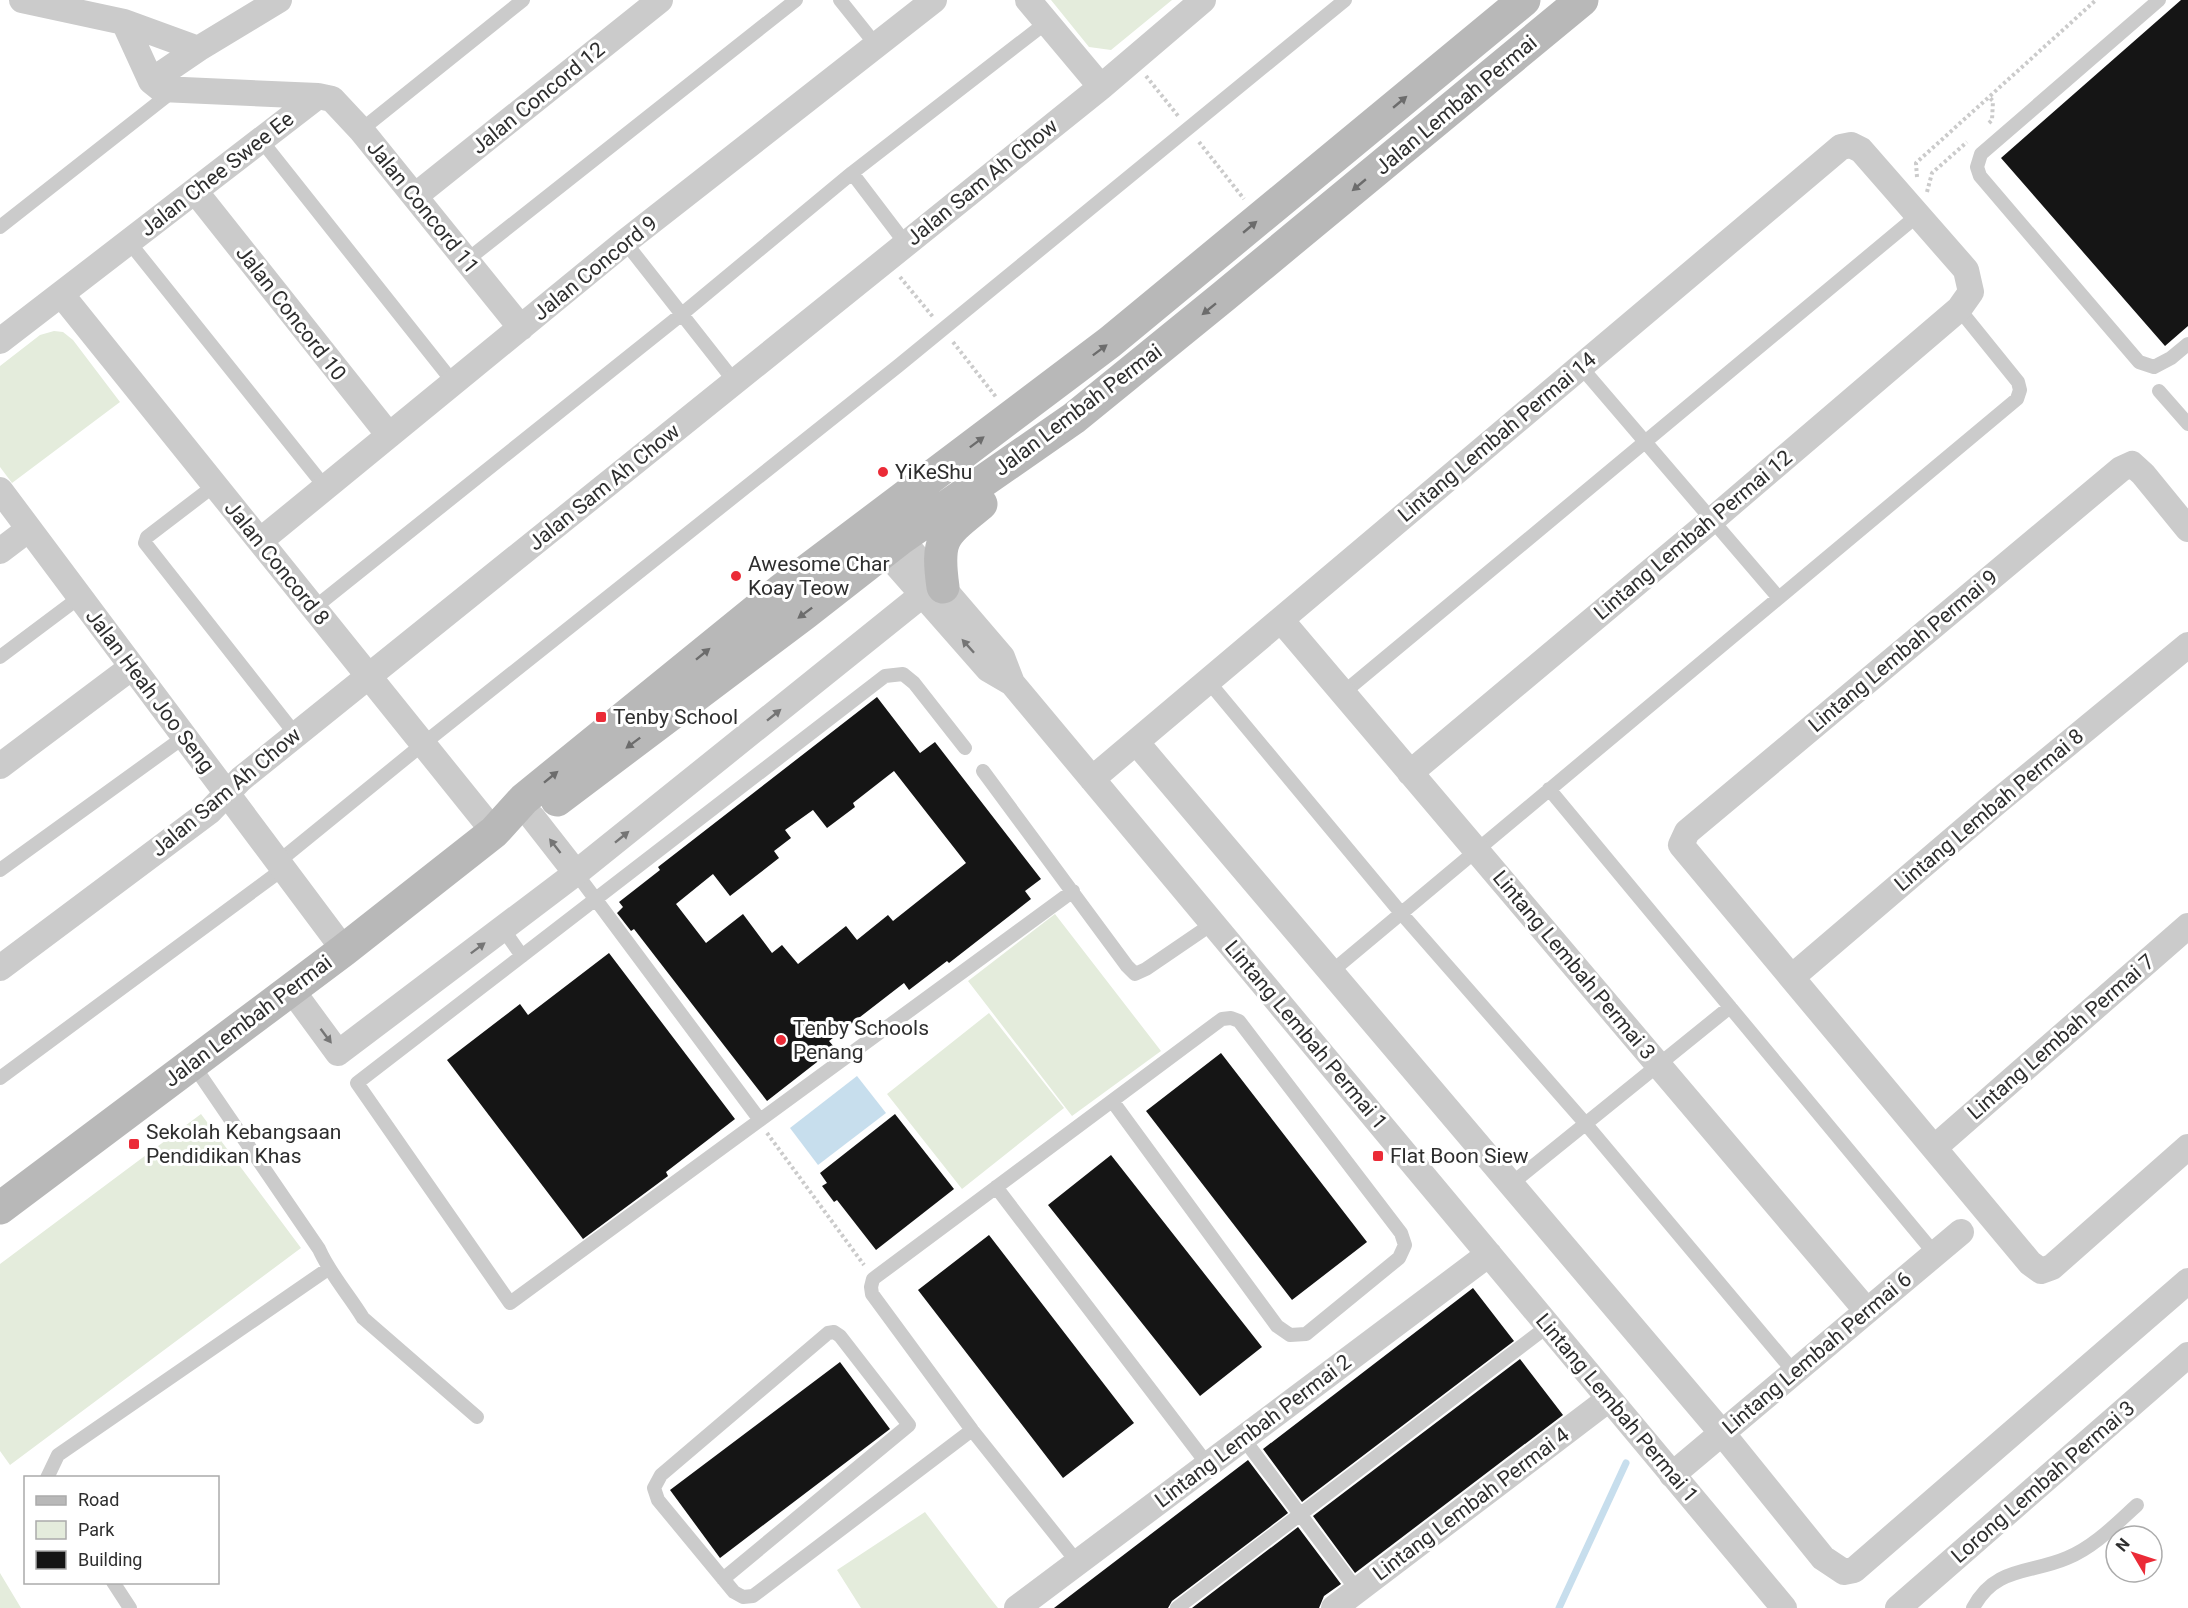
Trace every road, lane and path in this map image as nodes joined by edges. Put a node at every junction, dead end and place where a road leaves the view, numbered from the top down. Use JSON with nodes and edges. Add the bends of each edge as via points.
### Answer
{"nodes":[{"id":1,"x":22,"y":0,"type":"edge"},
{"id":2,"x":279,"y":0,"type":"edge"},
{"id":3,"x":523,"y":0,"type":"edge"},
{"id":4,"x":660,"y":0,"type":"edge"},
{"id":5,"x":796,"y":0,"type":"edge"},
{"id":6,"x":840,"y":0,"type":"edge"},
{"id":7,"x":934,"y":0,"type":"edge"},
{"id":8,"x":1028,"y":0,"type":"edge"},
{"id":9,"x":1203,"y":0,"type":"edge"},
{"id":10,"x":1345,"y":0,"type":"edge"},
{"id":11,"x":1582,"y":0,"type":"edge"},
{"id":12,"x":2096,"y":0,"type":"edge"},
{"id":13,"x":2159,"y":0,"type":"edge"},
{"id":14,"x":1516,"y":2,"type":"edge"},
{"id":15,"x":124,"y":22,"type":"junction"},
{"id":16,"x":1047,"y":22,"type":"junction"},
{"id":17,"x":876,"y":45,"type":"junction"},
{"id":18,"x":198,"y":49,"type":"junction"},
{"id":19,"x":162,"y":86,"type":"junction"},
{"id":20,"x":1101,"y":87,"type":"junction"},
{"id":21,"x":318,"y":96,"type":"junction"},
{"id":22,"x":1989,"y":97,"type":"junction"},
{"id":23,"x":1983,"y":128,"type":"dead end"},
{"id":24,"x":361,"y":130,"type":"junction"},
{"id":25,"x":1975,"y":135,"type":"dead end"},
{"id":26,"x":261,"y":140,"type":"junction"},
{"id":27,"x":852,"y":173,"type":"junction"},
{"id":28,"x":195,"y":191,"type":"junction"},
{"id":29,"x":415,"y":196,"type":"junction"},
{"id":30,"x":1919,"y":204,"type":"junction"},
{"id":31,"x":0,"y":226,"type":"edge"},
{"id":32,"x":129,"y":242,"type":"junction"},
{"id":33,"x":625,"y":242,"type":"junction"},
{"id":34,"x":906,"y":244,"type":"junction"},
{"id":35,"x":467,"y":260,"type":"junction"},
{"id":36,"x":61,"y":294,"type":"junction"},
{"id":37,"x":1965,"y":300,"type":"junction"},
{"id":38,"x":682,"y":314,"type":"junction"},
{"id":39,"x":521,"y":328,"type":"junction"},
{"id":40,"x":0,"y":341,"type":"edge"},
{"id":41,"x":2188,"y":344,"type":"edge"},
{"id":42,"x":1581,"y":367,"type":"junction"},
{"id":43,"x":453,"y":382,"type":"junction"},
{"id":44,"x":735,"y":382,"type":"junction"},
{"id":45,"x":2159,"y":390,"type":"dead end"},
{"id":46,"x":1074,"y":418,"type":"junction"},
{"id":47,"x":2188,"y":424,"type":"edge"},
{"id":48,"x":388,"y":434,"type":"junction"},
{"id":49,"x":1645,"y":442,"type":"junction"},
{"id":50,"x":215,"y":485,"type":"junction"},
{"id":51,"x":325,"y":487,"type":"junction"},
{"id":52,"x":0,"y":490,"type":"edge"},
{"id":53,"x":1712,"y":520,"type":"junction"},
{"id":54,"x":29,"y":529,"type":"junction"},
{"id":55,"x":2188,"y":529,"type":"edge"},
{"id":56,"x":882,"y":533,"type":"junction"},
{"id":57,"x":260,"y":541,"type":"junction"},
{"id":58,"x":0,"y":551,"type":"edge"},
{"id":59,"x":933,"y":591,"type":"junction"},
{"id":60,"x":80,"y":597,"type":"junction"},
{"id":61,"x":1778,"y":597,"type":"junction"},
{"id":62,"x":314,"y":608,"type":"junction"},
{"id":63,"x":1281,"y":620,"type":"junction"},
{"id":64,"x":2188,"y":645,"type":"edge"},
{"id":65,"x":0,"y":657,"type":"edge"},
{"id":66,"x":132,"y":667,"type":"junction"},
{"id":67,"x":369,"y":676,"type":"junction"},
{"id":68,"x":1208,"y":681,"type":"junction"},
{"id":69,"x":1342,"y":693,"type":"junction"},
{"id":70,"x":296,"y":735,"type":"junction"},
{"id":71,"x":184,"y":737,"type":"junction"},
{"id":72,"x":1136,"y":742,"type":"junction"},
{"id":73,"x":423,"y":744,"type":"junction"},
{"id":74,"x":965,"y":748,"type":"dead end"},
{"id":75,"x":0,"y":766,"type":"edge"},
{"id":76,"x":984,"y":771,"type":"dead end"},
{"id":77,"x":1410,"y":773,"type":"junction"},
{"id":78,"x":1092,"y":779,"type":"junction"},
{"id":79,"x":1549,"y":789,"type":"junction"},
{"id":80,"x":226,"y":793,"type":"junction"},
{"id":81,"x":533,"y":818,"type":"junction"},
{"id":82,"x":494,"y":832,"type":"junction"},
{"id":83,"x":1476,"y":850,"type":"junction"},
{"id":84,"x":280,"y":865,"type":"junction"},
{"id":85,"x":0,"y":870,"type":"edge"},
{"id":86,"x":576,"y":873,"type":"junction"},
{"id":87,"x":1073,"y":891,"type":"junction"},
{"id":88,"x":595,"y":900,"type":"junction"},
{"id":89,"x":1401,"y":913,"type":"junction"},
{"id":90,"x":1212,"y":924,"type":"junction"},
{"id":91,"x":2188,"y":926,"type":"edge"},
{"id":92,"x":503,"y":928,"type":"junction"},
{"id":93,"x":344,"y":950,"type":"junction"},
{"id":94,"x":522,"y":956,"type":"junction"},
{"id":95,"x":0,"y":968,"type":"edge"},
{"id":96,"x":1331,"y":972,"type":"junction"},
{"id":97,"x":1792,"y":977,"type":"junction"},
{"id":98,"x":291,"y":989,"type":"junction"},
{"id":99,"x":1730,"y":1007,"type":"junction"},
{"id":100,"x":192,"y":1063,"type":"junction"},
{"id":101,"x":1659,"y":1065,"type":"junction"},
{"id":102,"x":0,"y":1078,"type":"edge"},
{"id":103,"x":1113,"y":1101,"type":"junction"},
{"id":104,"x":1585,"y":1123,"type":"junction"},
{"id":105,"x":763,"y":1125,"type":"junction"},
{"id":106,"x":2188,"y":1147,"type":"edge"},
{"id":107,"x":1934,"y":1148,"type":"junction"},
{"id":108,"x":1511,"y":1184,"type":"junction"},
{"id":109,"x":996,"y":1187,"type":"junction"},
{"id":110,"x":0,"y":1208,"type":"edge"},
{"id":111,"x":1961,"y":1232,"type":"dead end"},
{"id":112,"x":1489,"y":1254,"type":"junction"},
{"id":113,"x":1935,"y":1254,"type":"junction"},
{"id":114,"x":863,"y":1264,"type":"dead end"},
{"id":115,"x":328,"y":1269,"type":"junction"},
{"id":116,"x":2188,"y":1281,"type":"edge"},
{"id":117,"x":1867,"y":1311,"type":"junction"},
{"id":118,"x":1548,"y":1326,"type":"junction"},
{"id":119,"x":2188,"y":1355,"type":"edge"},
{"id":120,"x":1794,"y":1372,"type":"junction"},
{"id":121,"x":1609,"y":1399,"type":"junction"},
{"id":122,"x":477,"y":1417,"type":"dead end"},
{"id":123,"x":972,"y":1430,"type":"junction"},
{"id":124,"x":1722,"y":1433,"type":"junction"},
{"id":125,"x":1243,"y":1438,"type":"junction"},
{"id":126,"x":1208,"y":1465,"type":"junction"},
{"id":127,"x":1672,"y":1475,"type":"junction"},
{"id":128,"x":48,"y":1476,"type":"edge"},
{"id":129,"x":2137,"y":1504,"type":"dead end"},
{"id":130,"x":1301,"y":1515,"type":"junction"},
{"id":131,"x":1078,"y":1563,"type":"junction"},
{"id":132,"x":723,"y":1579,"type":"junction"},
{"id":133,"x":114,"y":1584,"type":"edge"},
{"id":134,"x":1357,"y":1590,"type":"junction"},
{"id":135,"x":130,"y":1608,"type":"edge"},
{"id":136,"x":1017,"y":1608,"type":"edge"},
{"id":137,"x":1177,"y":1608,"type":"edge"},
{"id":138,"x":1334,"y":1608,"type":"edge"},
{"id":139,"x":1784,"y":1608,"type":"edge"},
{"id":140,"x":1898,"y":1608,"type":"edge"},
{"id":141,"x":1973,"y":1608,"type":"edge"}],
"edges":[{"from":1,"to":15,"type":"street"},
{"from":2,"to":18,"type":"street"},
{"from":3,"to":24,"type":"lane"},
{"from":4,"to":29,"type":"street","name":"Jalan Concord 12"},
{"from":5,"to":35,"type":"lane"},
{"from":6,"to":17,"type":"lane"},
{"from":7,"to":17,"type":"street","name":"Jalan Concord 9"},
{"from":8,"to":16,"type":"street"},
{"from":9,"to":20,"type":"street","name":"Jalan Sam Ah Chow"},
{"from":10,"to":73,"type":"lane","via":[[898,366]]},
{"from":11,"to":46,"type":"main road","name":"Jalan Lembah Permai","one_way":true},
{"from":12,"to":22,"type":"path"},
{"from":13,"to":41,"type":"lane","via":[[1982,154],[1977,167],[1980,176],[2139,362],[2154,367]]},
{"from":56,"to":14,"type":"main road","name":"Jalan Lembah Permai","one_way":true},
{"from":15,"to":18,"type":"street"},
{"from":15,"to":19,"type":"street"},
{"from":16,"to":20,"type":"street"},
{"from":16,"to":27,"type":"lane"},
{"from":17,"to":33,"type":"street","name":"Jalan Concord 9"},
{"from":18,"to":19,"type":"street"},
{"from":19,"to":21,"type":"street","name":"Jalan Chee Swee Ee"},
{"from":19,"to":31,"type":"lane"},
{"from":20,"to":34,"type":"street","name":"Jalan Sam Ah Chow"},
{"from":21,"to":24,"type":"street","name":"Jalan Concord 11","via":[[332,99]]},
{"from":21,"to":26,"type":"street","name":"Jalan Chee Swee Ee"},
{"from":22,"to":23,"type":"path","via":[[1993,101],[1992,120]]},
{"from":22,"to":30,"type":"path","via":[[1916,163]]},
{"from":24,"to":29,"type":"street","name":"Jalan Concord 11"},
{"from":25,"to":30,"type":"path","via":[[1932,173]]},
{"from":26,"to":28,"type":"street","name":"Jalan Chee Swee Ee"},
{"from":26,"to":43,"type":"lane"},
{"from":27,"to":34,"type":"lane"},
{"from":27,"to":38,"type":"lane"},
{"from":28,"to":32,"type":"street","name":"Jalan Chee Swee Ee"},
{"from":28,"to":48,"type":"street","name":"Jalan Concord 10"},
{"from":29,"to":35,"type":"street","name":"Jalan Concord 11"},
{"from":30,"to":37,"type":"street","via":[[1966,270]]},
{"from":30,"to":42,"type":"street","name":"Lintang Lembah Permai 14","via":[[1861,150],[1851,145],[1841,147]]},
{"from":30,"to":49,"type":"lane"},
{"from":32,"to":36,"type":"street","name":"Jalan Chee Swee Ee"},
{"from":32,"to":51,"type":"lane"},
{"from":33,"to":38,"type":"lane"},
{"from":33,"to":39,"type":"street","name":"Jalan Concord 9"},
{"from":34,"to":44,"type":"street","name":"Jalan Sam Ah Chow"},
{"from":35,"to":39,"type":"street","name":"Jalan Concord 11"},
{"from":36,"to":40,"type":"street","name":"Jalan Chee Swee Ee"},
{"from":36,"to":50,"type":"street","name":"Jalan Concord 8"},
{"from":37,"to":53,"type":"street","name":"Lintang Lembah Permai 12"},
{"from":37,"to":61,"type":"lane","via":[[2018,382],[2017,399]]},
{"from":38,"to":44,"type":"lane"},
{"from":38,"to":62,"type":"lane"},
{"from":39,"to":43,"type":"street","name":"Jalan Concord 9"},
{"from":42,"to":49,"type":"lane"},
{"from":42,"to":63,"type":"street","name":"Lintang Lembah Permai 14"},
{"from":43,"to":48,"type":"street","name":"Jalan Concord 9"},
{"from":44,"to":67,"type":"street","name":"Jalan Sam Ah Chow"},
{"from":45,"to":47,"type":"lane"},
{"from":46,"to":56,"type":"main road","name":"Jalan Lembah Permai"},
{"from":46,"to":59,"type":"main road","via":[[1024,469],[946,536]]},
{"from":48,"to":51,"type":"street","name":"Jalan Concord 9"},
{"from":49,"to":53,"type":"lane"},
{"from":49,"to":69,"type":"lane"},
{"from":50,"to":57,"type":"street","name":"Jalan Concord 8"},
{"from":50,"to":70,"type":"lane","via":[[147,537],[145,543]]},
{"from":51,"to":57,"type":"street","name":"Jalan Concord 9"},
{"from":52,"to":54,"type":"street","name":"Jalan Heah Joo Seng"},
{"from":53,"to":61,"type":"lane"},
{"from":53,"to":77,"type":"street","name":"Lintang Lembah Permai 12"},
{"from":54,"to":58,"type":"street"},
{"from":54,"to":60,"type":"street","name":"Jalan Heah Joo Seng"},
{"from":55,"to":97,"type":"street","name":"Lintang Lembah Permai 9","via":[[2132,464],[2121,469],[1687,832],[1681,845],[1690,859]]},
{"from":56,"to":59,"type":"street","name":"Lintang Lembah Permai 1"},
{"from":56,"to":81,"type":"main road","name":"Jalan Lembah Permai","one_way":true},
{"from":82,"to":56,"type":"main road","name":"Jalan Lembah Permai","one_way":true,"via":[[524,799],[780,591]]},
{"from":57,"to":62,"type":"street","name":"Jalan Concord 8"},
{"from":59,"to":78,"type":"street","name":"Lintang Lembah Permai 1","via":[[1002,657],[1012,683]]},
{"from":86,"to":59,"type":"street","one_way":true},
{"from":60,"to":65,"type":"lane"},
{"from":60,"to":66,"type":"street","name":"Jalan Heah Joo Seng"},
{"from":61,"to":79,"type":"lane"},
{"from":62,"to":67,"type":"street","name":"Jalan Concord 8"},
{"from":63,"to":68,"type":"street","name":"Lintang Lembah Permai 14"},
{"from":63,"to":69,"type":"street","name":"Lintang Lembah Permai 3"},
{"from":64,"to":97,"type":"street","name":"Lintang Lembah Permai 8"},
{"from":66,"to":71,"type":"street","name":"Jalan Heah Joo Seng"},
{"from":66,"to":75,"type":"street"},
{"from":67,"to":70,"type":"street","name":"Jalan Sam Ah Chow"},
{"from":67,"to":73,"type":"street","name":"Jalan Concord 8"},
{"from":68,"to":72,"type":"street","name":"Lintang Lembah Permai 14"},
{"from":68,"to":89,"type":"lane"},
{"from":69,"to":77,"type":"street","name":"Lintang Lembah Permai 3"},
{"from":70,"to":80,"type":"street","name":"Jalan Sam Ah Chow"},
{"from":71,"to":80,"type":"street","name":"Jalan Heah Joo Seng"},
{"from":71,"to":85,"type":"lane"},
{"from":72,"to":78,"type":"street","name":"Lintang Lembah Permai 14"},
{"from":72,"to":96,"type":"street"},
{"from":73,"to":82,"type":"street","name":"Jalan Concord 8"},
{"from":73,"to":84,"type":"lane"},
{"from":74,"to":88,"type":"lane","via":[[914,683],[903,674],[885,676]]},
{"from":76,"to":87,"type":"lane"},
{"from":77,"to":83,"type":"street","name":"Lintang Lembah Permai 3"},
{"from":78,"to":90,"type":"street","name":"Lintang Lembah Permai 1"},
{"from":79,"to":83,"type":"lane"},
{"from":79,"to":99,"type":"lane"},
{"from":80,"to":84,"type":"street","name":"Jalan Heah Joo Seng"},
{"from":80,"to":95,"type":"street","name":"Jalan Sam Ah Chow","via":[[210,811]]},
{"from":81,"to":82,"type":"main road","name":"Jalan Lembah Permai"},
{"from":86,"to":81,"type":"street","one_way":true},
{"from":82,"to":93,"type":"main road","name":"Jalan Lembah Permai"},
{"from":83,"to":89,"type":"lane"},
{"from":83,"to":101,"type":"street","name":"Lintang Lembah Permai 3"},
{"from":84,"to":93,"type":"street","name":"Jalan Heah Joo Seng"},
{"from":84,"to":102,"type":"lane"},
{"from":86,"to":88,"type":"lane"},
{"from":86,"to":92,"type":"street"},
{"from":87,"to":90,"type":"lane","via":[[1135,974]]},
{"from":87,"to":105,"type":"lane"},
{"from":88,"to":94,"type":"lane"},
{"from":88,"to":105,"type":"lane"},
{"from":89,"to":96,"type":"lane"},
{"from":89,"to":104,"type":"lane"},
{"from":90,"to":112,"type":"street","name":"Lintang Lembah Permai 1"},
{"from":91,"to":107,"type":"street","name":"Lintang Lembah Permai 7"},
{"from":92,"to":94,"type":"lane"},
{"from":98,"to":92,"type":"street","one_way":true,"via":[[338,1053]]},
{"from":93,"to":98,"type":"main road","name":"Jalan Lembah Permai"},
{"from":94,"to":105,"type":"lane","via":[[357,1083],[510,1304]]},
{"from":96,"to":108,"type":"street"},
{"from":97,"to":107,"type":"street"},
{"from":98,"to":100,"type":"main road","name":"Jalan Lembah Permai"},
{"from":99,"to":101,"type":"lane"},
{"from":99,"to":113,"type":"lane"},
{"from":100,"to":110,"type":"main road","name":"Jalan Lembah Permai"},
{"from":100,"to":115,"type":"lane","via":[[319,1249]]},
{"from":101,"to":104,"type":"lane"},
{"from":101,"to":117,"type":"street","name":"Lintang Lembah Permai 3"},
{"from":103,"to":103,"type":"lane","via":[[1222,1019],[1239,1021],[1401,1233],[1405,1245],[1399,1258],[1306,1334],[1290,1335],[1277,1326]]},
{"from":103,"to":109,"type":"lane"},
{"from":104,"to":108,"type":"lane"},
{"from":104,"to":120,"type":"lane"},
{"from":105,"to":114,"type":"path"},
{"from":106,"to":107,"type":"street","via":[[2052,1267],[2041,1271],[2030,1263]]},
{"from":108,"to":124,"type":"street"},
{"from":109,"to":123,"type":"lane","via":[[873,1279],[871,1287],[872,1294]]},
{"from":109,"to":126,"type":"lane"},
{"from":111,"to":113,"type":"street","name":"Lintang Lembah Permai 6"},
{"from":112,"to":118,"type":"street","name":"Lintang Lembah Permai 1"},
{"from":112,"to":125,"type":"street","name":"Lintang Lembah Permai 2"},
{"from":113,"to":117,"type":"street","name":"Lintang Lembah Permai 6"},
{"from":115,"to":122,"type":"lane","via":[[363,1318]]},
{"from":115,"to":128,"type":"lane","via":[[58,1455]]},
{"from":116,"to":124,"type":"street","via":[[1854,1570],[1844,1572],[1823,1558]]},
{"from":117,"to":120,"type":"street","name":"Lintang Lembah Permai 6"},
{"from":118,"to":121,"type":"street","name":"Lintang Lembah Permai 1"},
{"from":118,"to":130,"type":"lane"},
{"from":119,"to":140,"type":"street","name":"Lorong Lembah Permai 3"},
{"from":120,"to":124,"type":"street","name":"Lintang Lembah Permai 6"},
{"from":121,"to":127,"type":"street","name":"Lintang Lembah Permai 1"},
{"from":121,"to":134,"type":"street","name":"Lintang Lembah Permai 4"},
{"from":123,"to":131,"type":"lane"},
{"from":123,"to":132,"type":"lane","via":[[753,1596],[743,1598]]},
{"from":124,"to":127,"type":"street","name":"Lintang Lembah Permai 6"},
{"from":125,"to":126,"type":"street","name":"Lintang Lembah Permai 2"},
{"from":125,"to":130,"type":"lane"},
{"from":126,"to":131,"type":"street","name":"Lintang Lembah Permai 2"},
{"from":127,"to":139,"type":"street","name":"Lintang Lembah Permai 1"},
{"from":129,"to":141,"type":"lane","via":[[2088,1547],[2067,1558],[2009,1574],[1991,1585]]},
{"from":130,"to":134,"type":"lane"},
{"from":130,"to":137,"type":"lane"},
{"from":131,"to":136,"type":"street","name":"Lintang Lembah Permai 2"},
{"from":132,"to":132,"type":"lane","via":[[909,1425],[834,1332],[828,1333],[662,1474],[654,1488],[658,1500]]},
{"from":133,"to":135,"type":"lane"},
{"from":134,"to":138,"type":"street","name":"Lintang Lembah Permai 4"}]}
